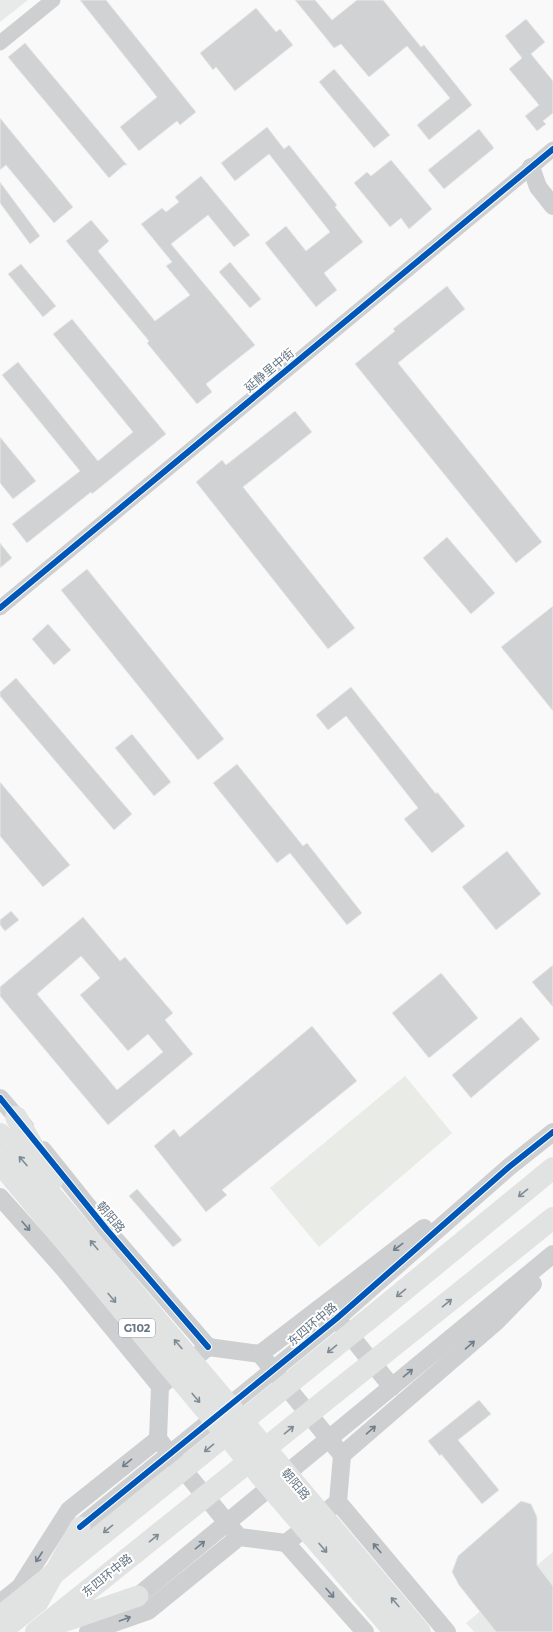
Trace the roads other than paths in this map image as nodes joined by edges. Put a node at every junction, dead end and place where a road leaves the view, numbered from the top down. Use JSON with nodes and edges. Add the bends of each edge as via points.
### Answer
{"nodes":[{"id":1,"x":53,"y":0,"type":"edge"},
{"id":2,"x":0,"y":43,"type":"edge"},
{"id":3,"x":553,"y":149,"type":"edge"},
{"id":4,"x":531,"y":167,"type":"junction"},
{"id":5,"x":553,"y":206,"type":"edge"},
{"id":6,"x":0,"y":608,"type":"edge"},
{"id":7,"x":0,"y":1098,"type":"edge"},
{"id":8,"x":16,"y":1117,"type":"junction"},
{"id":9,"x":553,"y":1132,"type":"edge"},
{"id":10,"x":0,"y":1134,"type":"edge"},
{"id":11,"x":0,"y":1163,"type":"edge"},
{"id":12,"x":509,"y":1167,"type":"junction"},
{"id":13,"x":553,"y":1168,"type":"edge"},
{"id":14,"x":0,"y":1187,"type":"edge"},
{"id":15,"x":0,"y":1197,"type":"edge"},
{"id":16,"x":553,"y":1218,"type":"edge"},
{"id":17,"x":68,"y":1229,"type":"junction"},
{"id":18,"x":553,"y":1254,"type":"edge"},
{"id":19,"x":553,"y":1264,"type":"edge"},
{"id":20,"x":336,"y":1319,"type":"junction"},
{"id":21,"x":208,"y":1347,"type":"junction"},
{"id":22,"x":260,"y":1354,"type":"junction"},
{"id":23,"x":160,"y":1386,"type":"junction"},
{"id":24,"x":392,"y":1387,"type":"junction"},
{"id":25,"x":230,"y":1406,"type":"junction"},
{"id":26,"x":214,"y":1419,"type":"junction"},
{"id":27,"x":158,"y":1439,"type":"junction"},
{"id":28,"x":342,"y":1455,"type":"junction"},
{"id":29,"x":287,"y":1473,"type":"junction"},
{"id":30,"x":270,"y":1487,"type":"junction"},
{"id":31,"x":338,"y":1502,"type":"junction"},
{"id":32,"x":80,"y":1527,"type":"joint"},
{"id":33,"x":239,"y":1537,"type":"junction"},
{"id":34,"x":286,"y":1543,"type":"junction"},
{"id":35,"x":138,"y":1596,"type":"joint"},
{"id":36,"x":0,"y":1603,"type":"edge"},
{"id":37,"x":0,"y":1617,"type":"edge"},
{"id":38,"x":1,"y":1632,"type":"edge"},
{"id":39,"x":36,"y":1632,"type":"edge"},
{"id":40,"x":47,"y":1632,"type":"edge"},
{"id":41,"x":88,"y":1632,"type":"edge"},
{"id":42,"x":364,"y":1632,"type":"edge"},
{"id":43,"x":395,"y":1632,"type":"edge"},
{"id":44,"x":420,"y":1632,"type":"edge"},
{"id":45,"x":447,"y":1632,"type":"edge"}],
"edges":[{"from":1,"to":2,"type":"street"},
{"from":3,"to":4,"type":"street","name":"延静里中街"},
{"from":4,"to":5,"type":"street","via":[[538,187]]},
{"from":4,"to":6,"type":"street","name":"延静里中街"},
{"from":7,"to":8,"type":"street","name":"朝阳路"},
{"from":8,"to":17,"type":"highway"},
{"from":8,"to":21,"type":"street","name":"朝阳路","via":[[107,1230]]},
{"from":9,"to":12,"type":"street","name":"东四环中路"},
{"from":17,"to":10,"type":"highway","name":"朝阳路","number":"G102","one_way":true},
{"from":11,"to":17,"type":"highway","name":"朝阳路","number":"G102"},
{"from":12,"to":20,"type":"street","name":"东四环中路"},
{"from":12,"to":22,"type":"street","name":"东四环中路","one_way":true,"via":[[457,1202]]},
{"from":13,"to":37,"type":"highway","one_way":true},
{"from":14,"to":17,"type":"highway"},
{"from":15,"to":23,"type":"street","one_way":true,"via":[[64,1269]]},
{"from":39,"to":16,"type":"highway","name":"东四环中路","one_way":true},
{"from":25,"to":17,"type":"highway","name":"朝阳路","number":"G102","one_way":true},
{"from":17,"to":26,"type":"highway","name":"朝阳路","number":"G102","one_way":true},
{"from":24,"to":18,"type":"street","one_way":true},
{"from":28,"to":19,"type":"street","one_way":true,"via":[[496,1322]]},
{"from":20,"to":24,"type":"street"},
{"from":20,"to":25,"type":"street","name":"东四环中路"},
{"from":21,"to":22,"type":"street"},
{"from":21,"to":23,"type":"street"},
{"from":22,"to":28,"type":"street"},
{"from":23,"to":27,"type":"street"},
{"from":24,"to":29,"type":"street"},
{"from":25,"to":26,"type":"street","name":"东四环中路"},
{"from":25,"to":29,"type":"highway","name":"朝阳路","number":"G102"},
{"from":26,"to":30,"type":"highway","name":"朝阳路","number":"G102"},
{"from":26,"to":32,"type":"street","name":"东四环中路"},
{"from":27,"to":33,"type":"street"},
{"from":27,"to":36,"type":"street","one_way":true,"via":[[69,1510],[20,1586]]},
{"from":28,"to":31,"type":"street"},
{"from":29,"to":30,"type":"street","name":"东四环中路"},
{"from":44,"to":29,"type":"highway","name":"朝阳路","number":"G102","one_way":true},
{"from":35,"to":30,"type":"street","name":"东四环中路","one_way":true},
{"from":30,"to":43,"type":"highway","name":"朝阳路","number":"G102","one_way":true},
{"from":31,"to":34,"type":"street"},
{"from":45,"to":31,"type":"street","one_way":true},
{"from":32,"to":38,"type":"main road","name":"东四环中路","via":[[38,1602]]},
{"from":33,"to":34,"type":"street"},
{"from":41,"to":33,"type":"street","one_way":true,"via":[[148,1611]]},
{"from":34,"to":42,"type":"street","one_way":true},
{"from":35,"to":40,"type":"main road","name":"东四环中路","via":[[56,1624]]}]}
